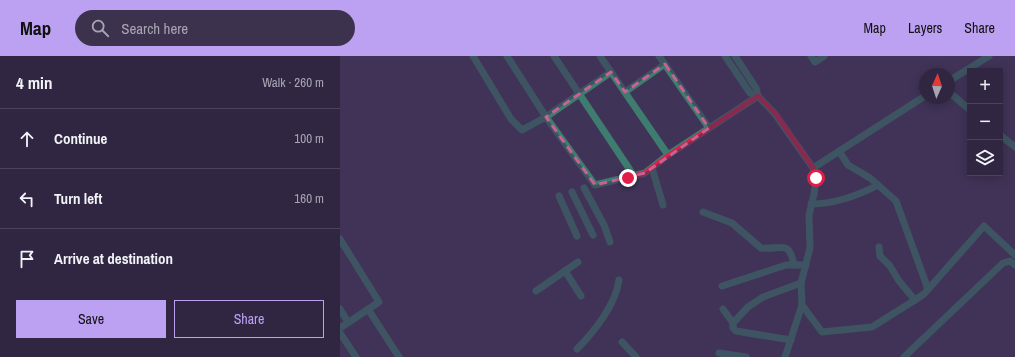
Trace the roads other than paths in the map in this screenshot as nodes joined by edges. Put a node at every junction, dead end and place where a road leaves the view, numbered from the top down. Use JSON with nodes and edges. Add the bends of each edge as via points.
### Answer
{"nodes":[{"id":1,"x":473,"y":56,"type":"edge"},
{"id":2,"x":507,"y":56,"type":"edge"},
{"id":3,"x":554,"y":56,"type":"edge"},
{"id":4,"x":600,"y":56,"type":"edge"},
{"id":5,"x":659,"y":56,"type":"edge"},
{"id":6,"x":725,"y":56,"type":"edge"},
{"id":7,"x":735,"y":56,"type":"edge"},
{"id":8,"x":811,"y":56,"type":"edge"},
{"id":9,"x":824,"y":56,"type":"edge"},
{"id":10,"x":989,"y":56,"type":"edge"},
{"id":11,"x":664,"y":64,"type":"junction"},
{"id":12,"x":611,"y":72,"type":"junction"},
{"id":13,"x":955,"y":77,"type":"edge"},
{"id":14,"x":625,"y":92,"type":"junction"},
{"id":15,"x":579,"y":94,"type":"junction"},
{"id":16,"x":758,"y":96,"type":"junction"},
{"id":17,"x":955,"y":97,"type":"edge"},
{"id":18,"x":919,"y":100,"type":"edge"},
{"id":19,"x":967,"y":107,"type":"edge"},
{"id":20,"x":546,"y":117,"type":"junction"},
{"id":21,"x":708,"y":128,"type":"junction"},
{"id":22,"x":1003,"y":137,"type":"edge"},
{"id":23,"x":1015,"y":147,"type":"edge"},
{"id":24,"x":839,"y":151,"type":"junction"},
{"id":25,"x":668,"y":156,"type":"junction"},
{"id":26,"x":652,"y":168,"type":"junction"},
{"id":27,"x":813,"y":168,"type":"junction"},
{"id":28,"x":634,"y":176,"type":"junction"},
{"id":29,"x":878,"y":185,"type":"junction"},
{"id":30,"x":584,"y":188,"type":"dead end"},
{"id":31,"x":572,"y":192,"type":"dead end"},
{"id":32,"x":559,"y":196,"type":"dead end"},
{"id":33,"x":663,"y":204,"type":"dead end"},
{"id":34,"x":811,"y":204,"type":"junction"},
{"id":35,"x":703,"y":212,"type":"dead end"},
{"id":36,"x":593,"y":235,"type":"dead end"},
{"id":37,"x":577,"y":236,"type":"dead end"},
{"id":38,"x":340,"y":239,"type":"edge"},
{"id":39,"x":610,"y":242,"type":"dead end"},
{"id":40,"x":879,"y":247,"type":"dead end"},
{"id":41,"x":1015,"y":255,"type":"edge"},
{"id":42,"x":578,"y":262,"type":"dead end"},
{"id":43,"x":794,"y":265,"type":"junction"},
{"id":44,"x":806,"y":265,"type":"junction"},
{"id":45,"x":1015,"y":265,"type":"edge"},
{"id":46,"x":565,"y":271,"type":"junction"},
{"id":47,"x":619,"y":280,"type":"dead end"},
{"id":48,"x":801,"y":283,"type":"junction"},
{"id":49,"x":722,"y":286,"type":"dead end"},
{"id":50,"x":928,"y":289,"type":"junction"},
{"id":51,"x":536,"y":291,"type":"dead end"},
{"id":52,"x":581,"y":296,"type":"dead end"},
{"id":53,"x":915,"y":300,"type":"junction"},
{"id":54,"x":802,"y":305,"type":"junction"},
{"id":55,"x":340,"y":309,"type":"edge"},
{"id":56,"x":368,"y":309,"type":"junction"},
{"id":57,"x":723,"y":309,"type":"dead end"},
{"id":58,"x":348,"y":322,"type":"junction"},
{"id":59,"x":733,"y":323,"type":"junction"},
{"id":60,"x":340,"y":328,"type":"edge"},
{"id":61,"x":340,"y":333,"type":"edge"},
{"id":62,"x":791,"y":340,"type":"junction"},
{"id":63,"x":622,"y":342,"type":"dead end"},
{"id":64,"x":577,"y":348,"type":"dead end"},
{"id":65,"x":719,"y":353,"type":"dead end"},
{"id":66,"x":913,"y":354,"type":"edge"},
{"id":67,"x":356,"y":357,"type":"edge"},
{"id":68,"x":399,"y":357,"type":"edge"},
{"id":69,"x":636,"y":357,"type":"edge"},
{"id":70,"x":746,"y":357,"type":"edge"},
{"id":71,"x":785,"y":357,"type":"edge"},
{"id":72,"x":904,"y":357,"type":"edge"}],
"edges":[{"from":1,"to":20,"type":"street","via":[[511,119],[522,130]]},
{"from":2,"to":20,"type":"street"},
{"from":3,"to":15,"type":"street"},
{"from":4,"to":12,"type":"street"},
{"from":5,"to":11,"type":"street"},
{"from":6,"to":16,"type":"street","via":[[750,94]]},
{"from":7,"to":16,"type":"street","via":[[756,88]]},
{"from":8,"to":9,"type":"street","via":[[816,62]]},
{"from":10,"to":13,"type":"street"},
{"from":11,"to":14,"type":"street"},
{"from":11,"to":21,"type":"street"},
{"from":12,"to":14,"type":"street"},
{"from":12,"to":15,"type":"street"},
{"from":14,"to":25,"type":"street"},
{"from":15,"to":20,"type":"street"},
{"from":15,"to":28,"type":"street"},
{"from":16,"to":21,"type":"street"},
{"from":16,"to":27,"type":"street","via":[[776,114]]},
{"from":17,"to":19,"type":"street"},
{"from":18,"to":24,"type":"street"},
{"from":20,"to":28,"type":"street","via":[[595,185]]},
{"from":21,"to":25,"type":"street"},
{"from":22,"to":23,"type":"street"},
{"from":24,"to":27,"type":"street"},
{"from":24,"to":29,"type":"street","via":[[848,165]]},
{"from":25,"to":26,"type":"street"},
{"from":26,"to":28,"type":"street"},
{"from":26,"to":33,"type":"street"},
{"from":27,"to":34,"type":"street","via":[[816,178]]},
{"from":29,"to":34,"type":"street","via":[[842,201]]},
{"from":29,"to":50,"type":"street","via":[[896,201]]},
{"from":30,"to":39,"type":"street"},
{"from":31,"to":36,"type":"street"},
{"from":32,"to":37,"type":"street"},
{"from":34,"to":44,"type":"street","via":[[810,248]]},
{"from":35,"to":43,"type":"street","via":[[732,223],[761,248],[787,249],[792,252]]},
{"from":38,"to":56,"type":"street","via":[[379,300]]},
{"from":40,"to":53,"type":"street","via":[[880,256]]},
{"from":41,"to":50,"type":"street","via":[[984,226]]},
{"from":42,"to":46,"type":"street"},
{"from":43,"to":44,"type":"street"},
{"from":43,"to":49,"type":"street","via":[[759,272]]},
{"from":44,"to":48,"type":"street"},
{"from":45,"to":66,"type":"street","via":[[1010,261],[1003,263]]},
{"from":46,"to":51,"type":"street"},
{"from":46,"to":52,"type":"street"},
{"from":47,"to":64,"type":"street","via":[[613,299],[585,341]]},
{"from":48,"to":54,"type":"street"},
{"from":48,"to":59,"type":"street","via":[[763,297],[748,307]]},
{"from":50,"to":53,"type":"street"},
{"from":53,"to":54,"type":"street","via":[[872,327],[822,332]]},
{"from":54,"to":62,"type":"street"},
{"from":55,"to":58,"type":"street"},
{"from":56,"to":58,"type":"street"},
{"from":56,"to":68,"type":"street"},
{"from":57,"to":59,"type":"street"},
{"from":58,"to":60,"type":"street"},
{"from":59,"to":62,"type":"street","via":[[736,331]]},
{"from":61,"to":67,"type":"street"},
{"from":62,"to":71,"type":"street"},
{"from":63,"to":69,"type":"street"},
{"from":65,"to":70,"type":"street"},
{"from":66,"to":72,"type":"street"}]}
